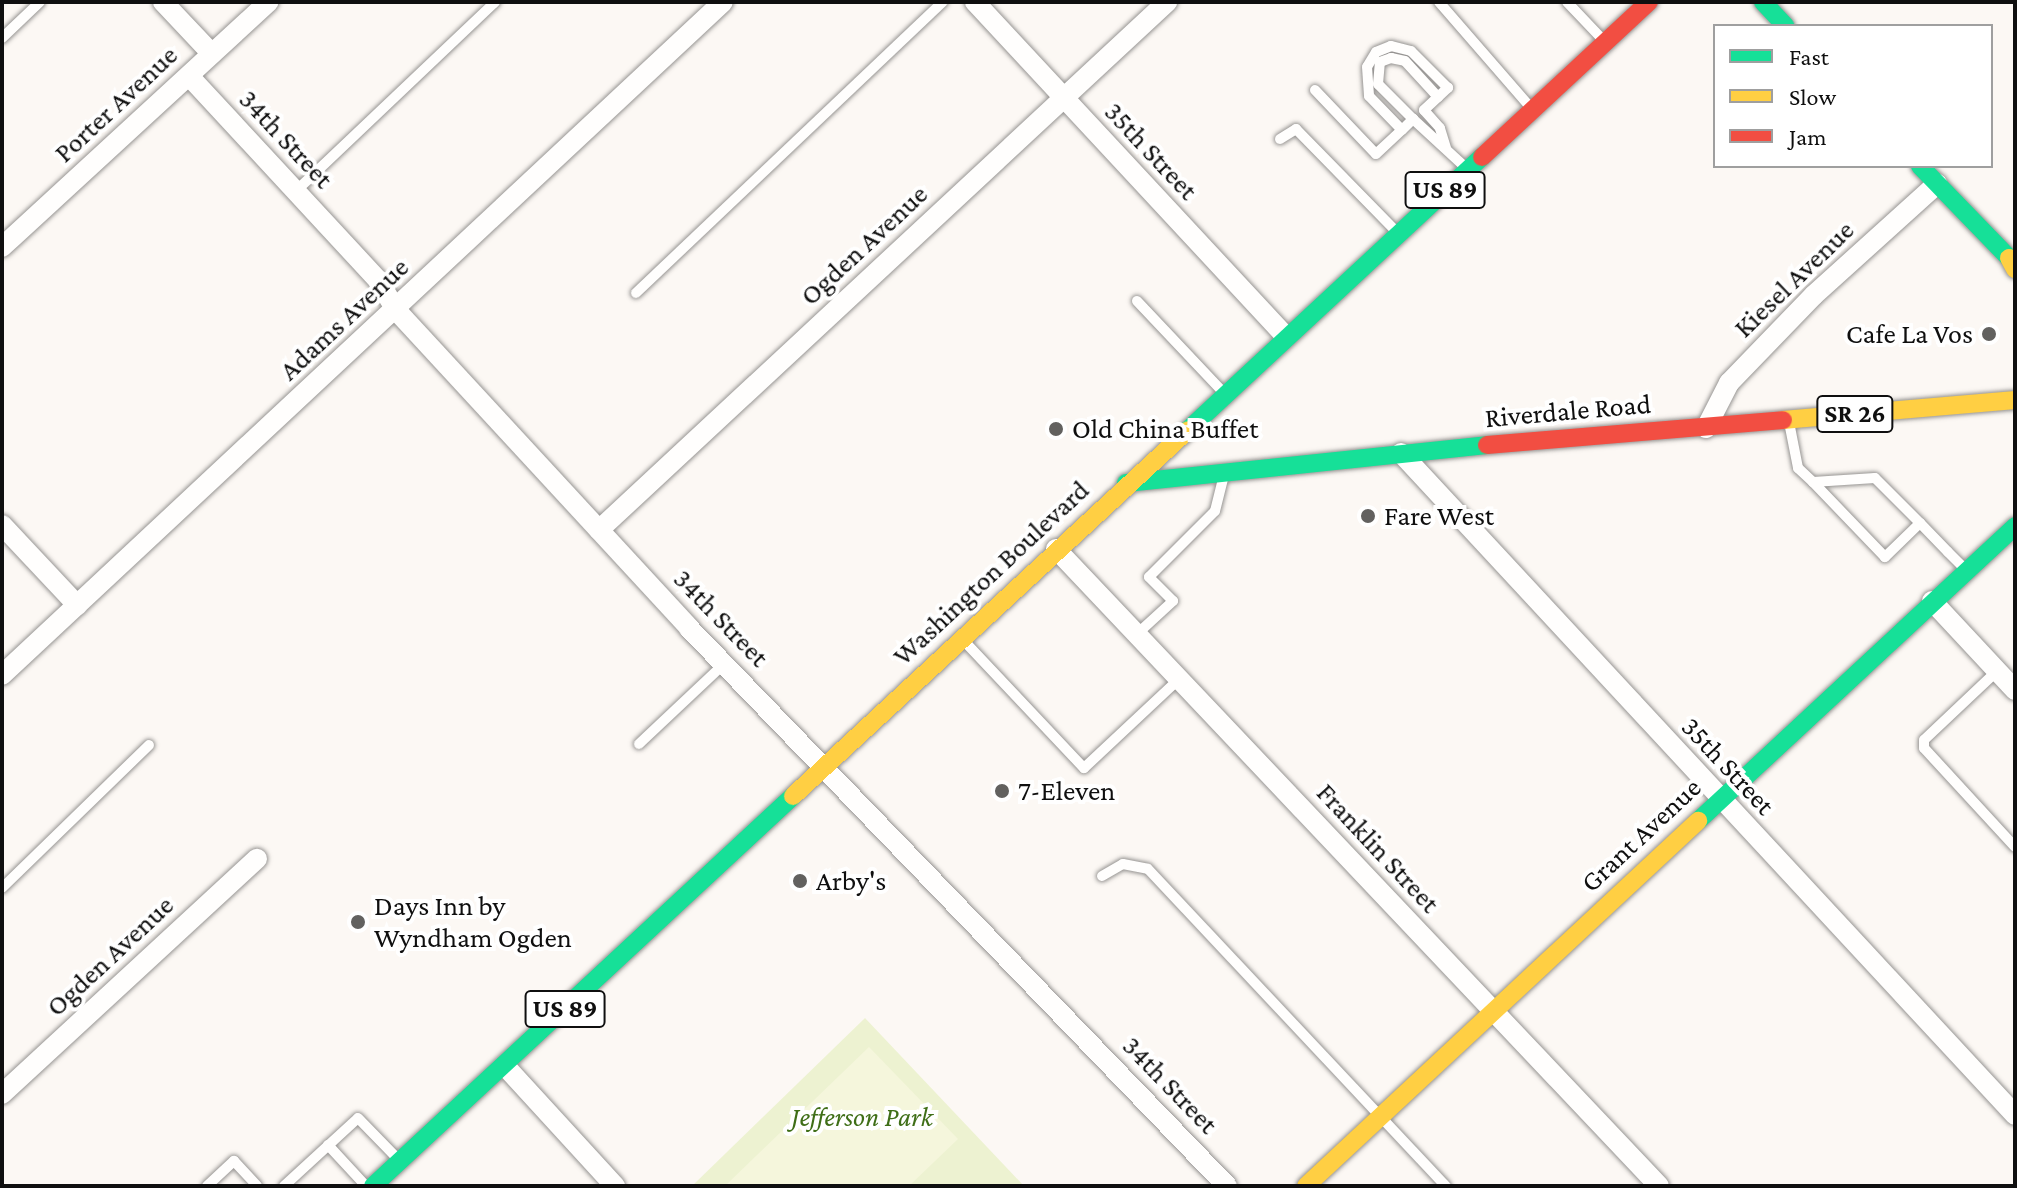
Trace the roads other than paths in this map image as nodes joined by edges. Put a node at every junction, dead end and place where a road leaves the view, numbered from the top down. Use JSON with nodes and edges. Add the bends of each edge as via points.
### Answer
{"nodes":[{"id":1,"x":40,"y":2,"type":"edge"},
{"id":2,"x":163,"y":2,"type":"edge"},
{"id":3,"x":268,"y":2,"type":"edge"},
{"id":4,"x":495,"y":2,"type":"edge"},
{"id":5,"x":723,"y":2,"type":"edge"},
{"id":6,"x":943,"y":2,"type":"edge"},
{"id":7,"x":975,"y":2,"type":"edge"},
{"id":8,"x":1167,"y":2,"type":"edge"},
{"id":9,"x":1439,"y":2,"type":"edge"},
{"id":10,"x":1567,"y":2,"type":"edge"},
{"id":11,"x":1649,"y":2,"type":"edge"},
{"id":12,"x":1763,"y":2,"type":"edge"},
{"id":13,"x":1783,"y":24,"type":"edge"},
{"id":14,"x":2,"y":38,"type":"edge"},
{"id":15,"x":1605,"y":42,"type":"junction"},
{"id":16,"x":212,"y":54,"type":"junction"},
{"id":17,"x":189,"y":76,"type":"junction"},
{"id":18,"x":1315,"y":90,"type":"dead end"},
{"id":19,"x":1438,"y":97,"type":"junction"},
{"id":20,"x":1064,"y":98,"type":"junction"},
{"id":21,"x":1533,"y":110,"type":"junction"},
{"id":22,"x":1413,"y":119,"type":"junction"},
{"id":23,"x":1402,"y":130,"type":"junction"},
{"id":24,"x":1280,"y":139,"type":"dead end"},
{"id":25,"x":1446,"y":148,"type":"junction"},
{"id":26,"x":1922,"y":168,"type":"edge"},
{"id":27,"x":1467,"y":169,"type":"junction"},
{"id":28,"x":1937,"y":184,"type":"junction"},
{"id":29,"x":297,"y":190,"type":"junction"},
{"id":30,"x":1398,"y":233,"type":"junction"},
{"id":31,"x":2,"y":247,"type":"edge"},
{"id":32,"x":2013,"y":264,"type":"edge"},
{"id":33,"x":636,"y":293,"type":"dead end"},
{"id":34,"x":1137,"y":301,"type":"dead end"},
{"id":35,"x":396,"y":310,"type":"junction"},
{"id":36,"x":1286,"y":337,"type":"junction"},
{"id":37,"x":1225,"y":393,"type":"junction"},
{"id":38,"x":2011,"y":396,"type":"edge"},
{"id":39,"x":1789,"y":420,"type":"junction"},
{"id":40,"x":1706,"y":428,"type":"junction"},
{"id":41,"x":1401,"y":453,"type":"junction"},
{"id":42,"x":1224,"y":473,"type":"junction"},
{"id":43,"x":1813,"y":482,"type":"junction"},
{"id":44,"x":1126,"y":483,"type":"junction"},
{"id":45,"x":1920,"y":523,"type":"junction"},
{"id":46,"x":2,"y":525,"type":"edge"},
{"id":47,"x":2015,"y":526,"type":"edge"},
{"id":48,"x":599,"y":530,"type":"junction"},
{"id":49,"x":1056,"y":549,"type":"junction"},
{"id":50,"x":1965,"y":570,"type":"junction"},
{"id":51,"x":1932,"y":601,"type":"junction"},
{"id":52,"x":77,"y":605,"type":"junction"},
{"id":53,"x":1137,"y":634,"type":"junction"},
{"id":54,"x":962,"y":639,"type":"junction"},
{"id":55,"x":725,"y":663,"type":"junction"},
{"id":56,"x":1997,"y":671,"type":"junction"},
{"id":57,"x":2,"y":675,"type":"edge"},
{"id":58,"x":1179,"y":679,"type":"junction"},
{"id":59,"x":2015,"y":690,"type":"edge"},
{"id":60,"x":639,"y":744,"type":"dead end"},
{"id":61,"x":149,"y":745,"type":"dead end"},
{"id":62,"x":828,"y":766,"type":"junction"},
{"id":63,"x":1720,"y":799,"type":"junction"},
{"id":64,"x":2015,"y":847,"type":"edge"},
{"id":65,"x":257,"y":859,"type":"dead end"},
{"id":66,"x":1102,"y":876,"type":"dead end"},
{"id":67,"x":2,"y":888,"type":"edge"},
{"id":68,"x":1494,"y":1011,"type":"junction"},
{"id":69,"x":505,"y":1066,"type":"junction"},
{"id":70,"x":2,"y":1094,"type":"edge"},
{"id":71,"x":2015,"y":1115,"type":"edge"},
{"id":72,"x":1378,"y":1119,"type":"junction"},
{"id":73,"x":328,"y":1145,"type":"junction"},
{"id":74,"x":400,"y":1161,"type":"junction"},
{"id":75,"x":207,"y":1186,"type":"edge"},
{"id":76,"x":257,"y":1186,"type":"edge"},
{"id":77,"x":284,"y":1186,"type":"edge"},
{"id":78,"x":366,"y":1186,"type":"edge"},
{"id":79,"x":373,"y":1186,"type":"edge"},
{"id":80,"x":615,"y":1186,"type":"edge"},
{"id":81,"x":1227,"y":1186,"type":"edge"},
{"id":82,"x":1306,"y":1186,"type":"edge"},
{"id":83,"x":1446,"y":1186,"type":"edge"},
{"id":84,"x":1659,"y":1186,"type":"edge"}],
"edges":[{"from":1,"to":14,"type":"lane"},
{"from":2,"to":16,"type":"street"},
{"from":3,"to":16,"type":"street","name":"Porter Avenue"},
{"from":4,"to":29,"type":"lane"},
{"from":5,"to":35,"type":"street","name":"Adams Avenue"},
{"from":6,"to":33,"type":"lane"},
{"from":7,"to":20,"type":"street","name":"35th Street"},
{"from":8,"to":20,"type":"street","name":"Ogden Avenue"},
{"from":9,"to":21,"type":"lane"},
{"from":10,"to":15,"type":"lane"},
{"from":11,"to":15,"type":"main road","name":"Washington Boulevard","number":"US 89"},
{"from":12,"to":13,"type":"main road"},
{"from":15,"to":21,"type":"main road","name":"Washington Boulevard","number":"US 89"},
{"from":16,"to":17,"type":"street","name":"Porter Avenue"},
{"from":17,"to":29,"type":"street","name":"34th Street"},
{"from":17,"to":31,"type":"street","name":"Porter Avenue"},
{"from":18,"to":23,"type":"lane","via":[[1376,154]]},
{"from":19,"to":22,"type":"lane","via":[[1405,61],[1380,62],[1378,84]]},
{"from":19,"to":23,"type":"lane","via":[[1448,88],[1411,51],[1391,46],[1376,52],[1365,86]]},
{"from":19,"to":25,"type":"lane","via":[[1424,110],[1440,128]]},
{"from":20,"to":36,"type":"street","name":"35th Street"},
{"from":20,"to":48,"type":"street","name":"Ogden Avenue"},
{"from":21,"to":27,"type":"main road","name":"Washington Boulevard","number":"US 89"},
{"from":22,"to":23,"type":"lane"},
{"from":22,"to":25,"type":"lane"},
{"from":24,"to":30,"type":"lane","via":[[1296,129]]},
{"from":25,"to":27,"type":"lane"},
{"from":26,"to":28,"type":"main road"},
{"from":27,"to":30,"type":"main road","name":"Washington Boulevard","number":"US 89"},
{"from":28,"to":32,"type":"main road"},
{"from":28,"to":40,"type":"street","name":"Kiesel Avenue","via":[[1814,295],[1729,383]]},
{"from":29,"to":35,"type":"street","name":"34th Street","via":[[378,280]]},
{"from":30,"to":36,"type":"main road","name":"Washington Boulevard","number":"US 89"},
{"from":34,"to":37,"type":"lane"},
{"from":35,"to":48,"type":"street","name":"34th Street"},
{"from":35,"to":52,"type":"street","name":"Adams Avenue"},
{"from":36,"to":37,"type":"main road","name":"Washington Boulevard","number":"US 89"},
{"from":37,"to":44,"type":"main road","name":"Washington Boulevard","number":"US 89"},
{"from":38,"to":39,"type":"main road","name":"Riverdale Road","number":"SR 26"},
{"from":39,"to":40,"type":"main road","name":"Riverdale Road","number":"SR 26"},
{"from":39,"to":43,"type":"lane","via":[[1798,468]]},
{"from":40,"to":41,"type":"main road","name":"Riverdale Road","number":"SR 26"},
{"from":41,"to":42,"type":"main road","name":"Riverdale Road","number":"SR 26"},
{"from":41,"to":63,"type":"street","name":"35th Street"},
{"from":42,"to":44,"type":"main road","name":"Riverdale Road","number":"SR 26"},
{"from":42,"to":53,"type":"lane","via":[[1215,511],[1149,577],[1173,601]]},
{"from":43,"to":45,"type":"lane","via":[[1875,478]]},
{"from":43,"to":45,"type":"lane","via":[[1885,557]]},
{"from":44,"to":49,"type":"main road","name":"Washington Boulevard","number":"US 89"},
{"from":45,"to":50,"type":"lane"},
{"from":46,"to":52,"type":"street"},
{"from":47,"to":50,"type":"main road","name":"Grant Avenue"},
{"from":48,"to":55,"type":"street","name":"34th Street"},
{"from":49,"to":53,"type":"street","name":"Franklin Street"},
{"from":49,"to":54,"type":"main road","name":"Washington Boulevard","number":"US 89"},
{"from":50,"to":51,"type":"main road","name":"Grant Avenue"},
{"from":51,"to":56,"type":"street"},
{"from":51,"to":63,"type":"main road","name":"Grant Avenue"},
{"from":52,"to":57,"type":"street","name":"Adams Avenue"},
{"from":53,"to":58,"type":"street","name":"Franklin Street"},
{"from":54,"to":58,"type":"lane","via":[[1084,768]]},
{"from":54,"to":62,"type":"main road","name":"Washington Boulevard","number":"US 89"},
{"from":55,"to":60,"type":"lane"},
{"from":55,"to":62,"type":"street","name":"34th Street"},
{"from":56,"to":59,"type":"street"},
{"from":56,"to":64,"type":"lane","via":[[1924,740],[1924,748]]},
{"from":58,"to":68,"type":"street","name":"Franklin Street"},
{"from":61,"to":67,"type":"lane"},
{"from":62,"to":69,"type":"main road","name":"Washington Boulevard","number":"US 89"},
{"from":62,"to":81,"type":"street","name":"34th Street"},
{"from":63,"to":68,"type":"main road","name":"Grant Avenue"},
{"from":63,"to":71,"type":"street","name":"35th Street"},
{"from":65,"to":70,"type":"street","name":"Ogden Avenue"},
{"from":66,"to":72,"type":"lane","via":[[1123,864],[1148,869]]},
{"from":68,"to":72,"type":"main road","name":"Grant Avenue"},
{"from":68,"to":84,"type":"street","name":"Franklin Street"},
{"from":69,"to":74,"type":"main road","name":"Washington Boulevard","number":"US 89"},
{"from":69,"to":80,"type":"street"},
{"from":72,"to":82,"type":"main road","name":"Grant Avenue"},
{"from":72,"to":83,"type":"lane"},
{"from":73,"to":74,"type":"lane","via":[[358,1118]]},
{"from":73,"to":77,"type":"lane"},
{"from":73,"to":78,"type":"lane"},
{"from":74,"to":79,"type":"main road","name":"Washington Boulevard","number":"US 89"},
{"from":75,"to":76,"type":"lane","via":[[234,1161]]}]}
